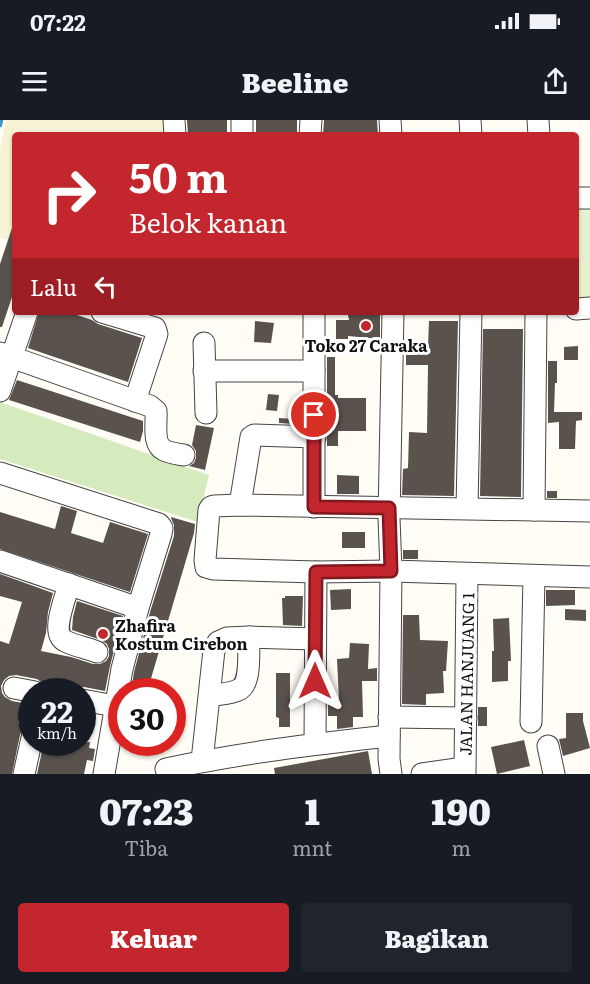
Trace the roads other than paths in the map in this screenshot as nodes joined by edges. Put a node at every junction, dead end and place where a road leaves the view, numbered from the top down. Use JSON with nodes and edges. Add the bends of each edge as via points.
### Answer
{"nodes":[{"id":1,"x":26,"y":315,"type":"edge"},
{"id":2,"x":112,"y":315,"type":"edge"},
{"id":3,"x":314,"y":315,"type":"edge"},
{"id":4,"x":393,"y":315,"type":"edge"},
{"id":5,"x":471,"y":315,"type":"edge"},
{"id":6,"x":536,"y":315,"type":"edge"},
{"id":7,"x":204,"y":343,"type":"dead end"},
{"id":8,"x":6,"y":355,"type":"edge"},
{"id":9,"x":204,"y":371,"type":"junction"},
{"id":10,"x":314,"y":371,"type":"junction"},
{"id":11,"x":0,"y":391,"type":"edge"},
{"id":12,"x":135,"y":401,"type":"junction"},
{"id":13,"x":206,"y":413,"type":"dead end"},
{"id":14,"x":315,"y":437,"type":"junction"},
{"id":15,"x":184,"y":455,"type":"dead end"},
{"id":16,"x":0,"y":473,"type":"edge"},
{"id":17,"x":240,"y":505,"type":"junction"},
{"id":18,"x":314,"y":507,"type":"junction"},
{"id":19,"x":389,"y":508,"type":"junction"},
{"id":20,"x":467,"y":508,"type":"junction"},
{"id":21,"x":534,"y":510,"type":"junction"},
{"id":22,"x":590,"y":511,"type":"edge"},
{"id":23,"x":0,"y":561,"type":"edge"},
{"id":24,"x":391,"y":571,"type":"junction"},
{"id":25,"x":316,"y":572,"type":"junction"},
{"id":26,"x":467,"y":574,"type":"junction"},
{"id":27,"x":534,"y":576,"type":"junction"},
{"id":28,"x":590,"y":577,"type":"edge"},
{"id":29,"x":69,"y":584,"type":"junction"},
{"id":30,"x":138,"y":608,"type":"junction"},
{"id":31,"x":249,"y":637,"type":"junction"},
{"id":32,"x":315,"y":639,"type":"junction"},
{"id":33,"x":97,"y":652,"type":"dead end"},
{"id":34,"x":120,"y":678,"type":"edge"},
{"id":35,"x":210,"y":696,"type":"junction"},
{"id":36,"x":466,"y":718,"type":"junction"},
{"id":37,"x":531,"y":722,"type":"dead end"},
{"id":38,"x":389,"y":727,"type":"junction"},
{"id":39,"x":315,"y":744,"type":"junction"},
{"id":40,"x":548,"y":746,"type":"dead end"},
{"id":41,"x":108,"y":749,"type":"edge"},
{"id":42,"x":28,"y":756,"type":"edge"},
{"id":43,"x":202,"y":761,"type":"junction"},
{"id":44,"x":166,"y":769,"type":"dead end"},
{"id":45,"x":465,"y":771,"type":"edge"},
{"id":46,"x":24,"y":774,"type":"edge"},
{"id":47,"x":104,"y":774,"type":"edge"},
{"id":48,"x":391,"y":774,"type":"edge"},
{"id":49,"x":422,"y":774,"type":"edge"},
{"id":50,"x":554,"y":774,"type":"edge"}],
"edges":[{"from":1,"to":8,"type":"street"},
{"from":2,"to":12,"type":"street","via":[[155,328],[158,334]]},
{"from":3,"to":10,"type":"street"},
{"from":4,"to":19,"type":"street"},
{"from":5,"to":20,"type":"street"},
{"from":6,"to":21,"type":"street"},
{"from":7,"to":9,"type":"street"},
{"from":8,"to":11,"type":"street"},
{"from":8,"to":12,"type":"street"},
{"from":9,"to":10,"type":"street"},
{"from":9,"to":13,"type":"street"},
{"from":10,"to":14,"type":"street"},
{"from":12,"to":15,"type":"street","via":[[156,411],[156,440],[163,450]]},
{"from":14,"to":17,"type":"street","via":[[251,437]]},
{"from":14,"to":18,"type":"street"},
{"from":16,"to":30,"type":"street","via":[[159,524],[161,534]]},
{"from":17,"to":18,"type":"street"},
{"from":17,"to":25,"type":"street","via":[[211,507],[206,567]]},
{"from":18,"to":19,"type":"street"},
{"from":19,"to":20,"type":"street"},
{"from":19,"to":24,"type":"street"},
{"from":20,"to":21,"type":"street"},
{"from":21,"to":22,"type":"street"},
{"from":23,"to":29,"type":"street"},
{"from":24,"to":25,"type":"street"},
{"from":24,"to":26,"type":"street"},
{"from":24,"to":38,"type":"street"},
{"from":25,"to":32,"type":"street"},
{"from":26,"to":27,"type":"street"},
{"from":26,"to":36,"type":"street","name":"JALAN HANJUANG 1"},
{"from":27,"to":28,"type":"street"},
{"from":27,"to":37,"type":"street"},
{"from":29,"to":30,"type":"street"},
{"from":29,"to":33,"type":"street","via":[[57,627],[60,636],[64,641]]},
{"from":30,"to":34,"type":"street"},
{"from":31,"to":32,"type":"street"},
{"from":31,"to":35,"type":"street","via":[[245,685],[240,690]]},
{"from":31,"to":35,"type":"street","via":[[218,642]]},
{"from":32,"to":39,"type":"street"},
{"from":35,"to":43,"type":"street"},
{"from":36,"to":38,"type":"street"},
{"from":36,"to":45,"type":"street","name":"JALAN HANJUANG 1"},
{"from":38,"to":39,"type":"street"},
{"from":38,"to":48,"type":"street"},
{"from":39,"to":43,"type":"street"},
{"from":40,"to":50,"type":"street"},
{"from":41,"to":47,"type":"street"},
{"from":42,"to":46,"type":"street"},
{"from":43,"to":44,"type":"street"},
{"from":45,"to":49,"type":"street"}]}
